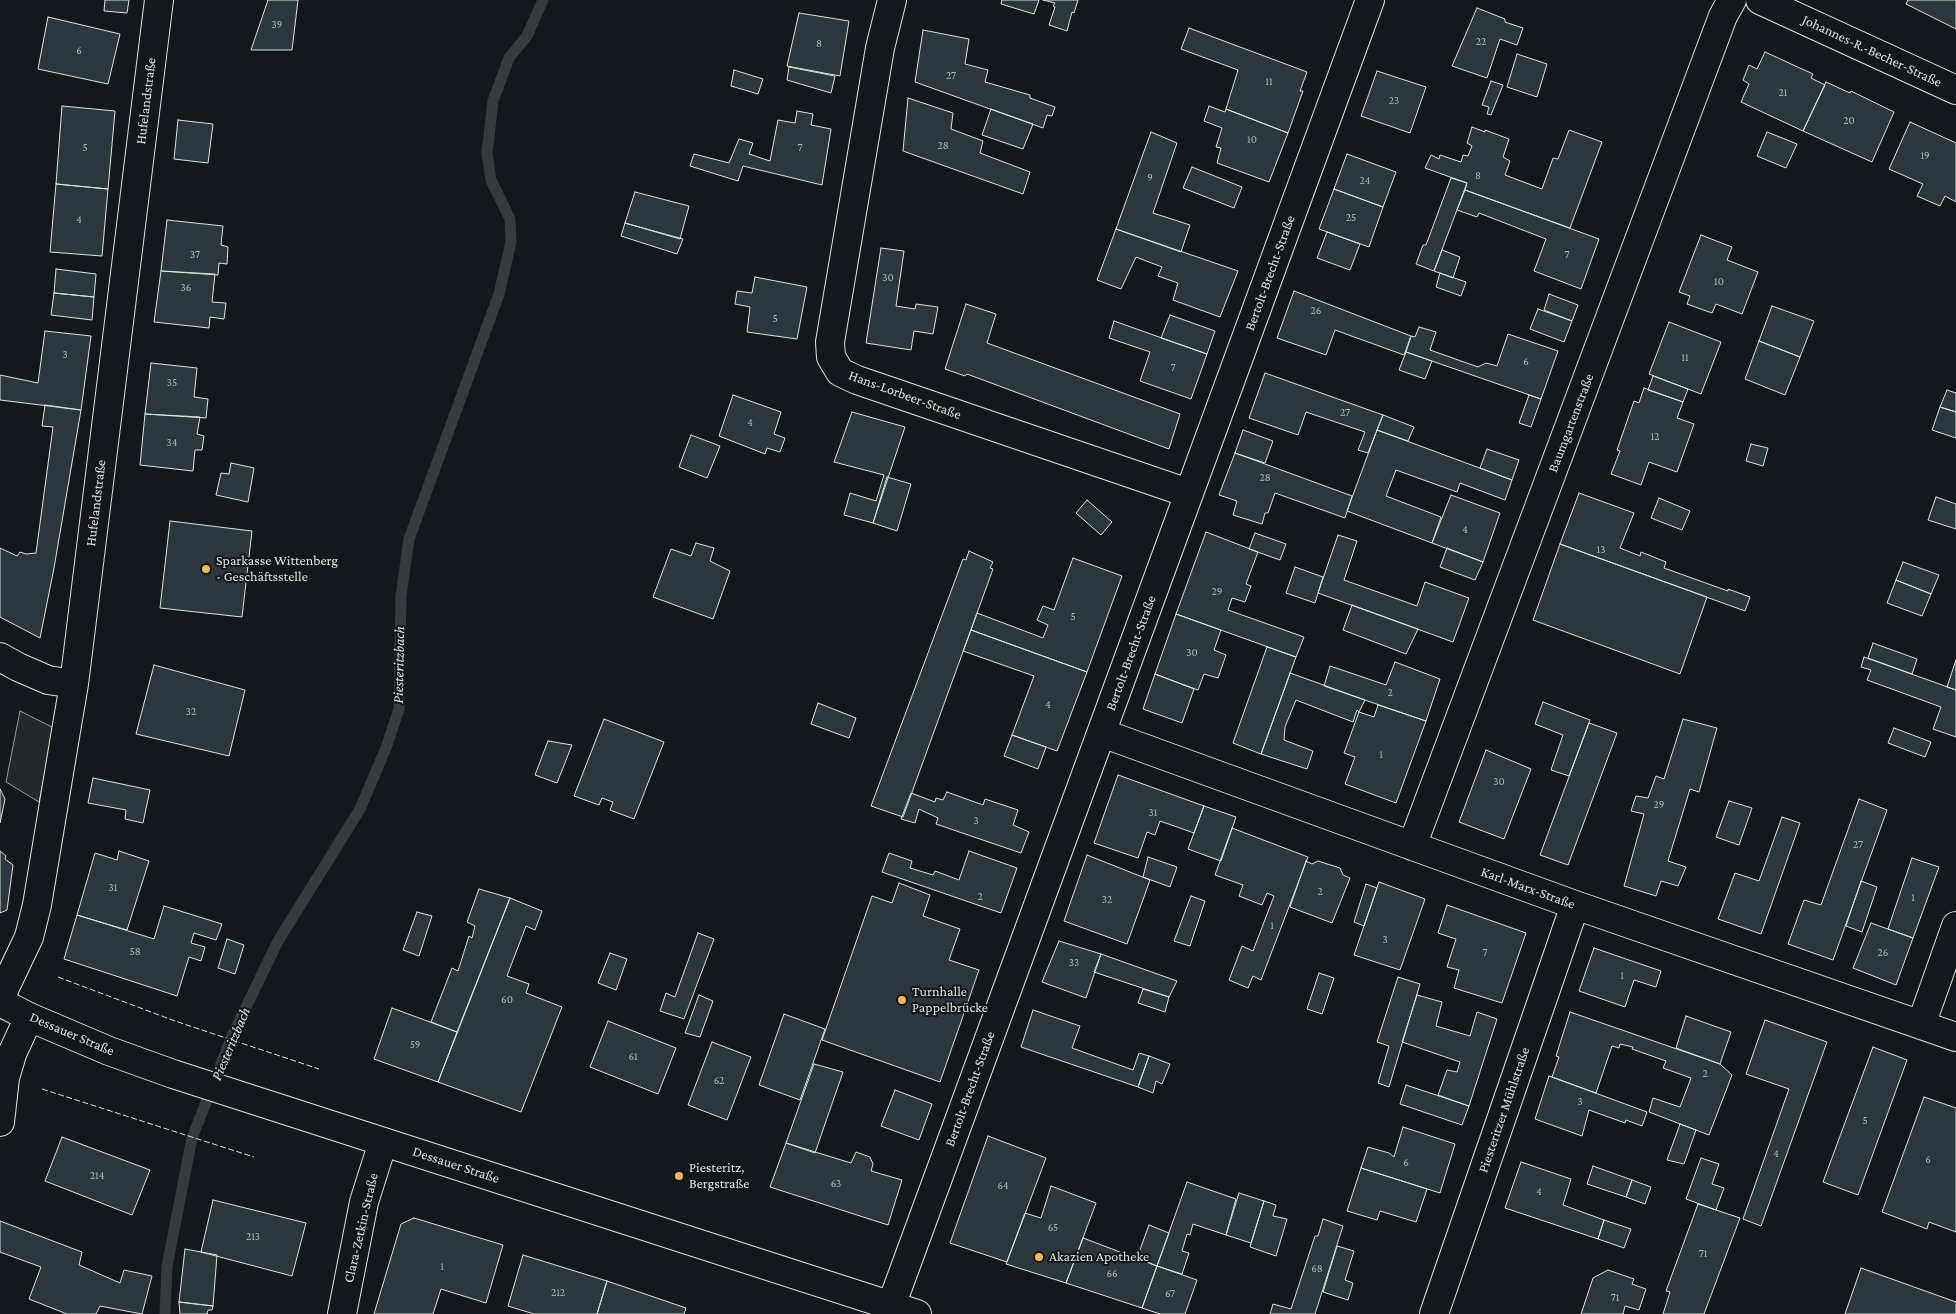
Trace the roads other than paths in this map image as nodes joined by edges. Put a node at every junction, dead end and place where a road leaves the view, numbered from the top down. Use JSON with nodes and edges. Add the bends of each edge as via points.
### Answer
{"nodes":[{"id":1,"x":159,"y":0,"type":"edge"},
{"id":2,"x":892,"y":0,"type":"edge"},
{"id":3,"x":1370,"y":0,"type":"edge"},
{"id":4,"x":1732,"y":0,"type":"edge"},
{"id":5,"x":1760,"y":0,"type":"edge"},
{"id":6,"x":1956,"y":90,"type":"edge"},
{"id":7,"x":1188,"y":492,"type":"junction"},
{"id":8,"x":0,"y":657,"type":"edge"},
{"id":9,"x":74,"y":684,"type":"junction"},
{"id":10,"x":1102,"y":733,"type":"junction"},
{"id":11,"x":1412,"y":846,"type":"junction"},
{"id":12,"x":1575,"y":905,"type":"junction"},
{"id":13,"x":1956,"y":926,"type":"edge"},
{"id":14,"x":0,"y":1000,"type":"edge"},
{"id":15,"x":29,"y":1016,"type":"junction"},
{"id":16,"x":1921,"y":1025,"type":"junction"},
{"id":17,"x":1956,"y":1037,"type":"edge"},
{"id":18,"x":0,"y":1122,"type":"edge"},
{"id":19,"x":383,"y":1142,"type":"junction"},
{"id":20,"x":891,"y":1306,"type":"junction"},
{"id":21,"x":342,"y":1314,"type":"edge"},
{"id":22,"x":917,"y":1314,"type":"edge"},
{"id":23,"x":1434,"y":1314,"type":"edge"}],
"edges":[{"from":1,"to":9,"type":"street","name":"Hufelandstraße"},
{"from":2,"to":7,"type":"street","name":"Hans-Lorbeer-Straße","via":[[880,48],[830,342],[831,357],[840,372]]},
{"from":3,"to":7,"type":"street","name":"Bertolt-Brecht-Straße"},
{"from":4,"to":11,"type":"street","name":"Baumgartenstraße"},
{"from":5,"to":6,"type":"street","name":"Johannes-R.-Becher-Straße"},
{"from":7,"to":10,"type":"street","name":"Bertolt-Brecht-Straße"},
{"from":8,"to":9,"type":"street","via":[[48,680]]},
{"from":9,"to":14,"type":"street","name":"Hufelandstraße","via":[[37,905],[29,936]]},
{"from":10,"to":11,"type":"street","name":"Karl-Marx-Straße"},
{"from":10,"to":20,"type":"street","name":"Bertolt-Brecht-Straße"},
{"from":11,"to":12,"type":"street","name":"Karl-Marx-Straße"},
{"from":12,"to":16,"type":"street","name":"Karl-Marx-Straße"},
{"from":12,"to":23,"type":"street","name":"Piesteritzer Mühlstraße"},
{"from":13,"to":16,"type":"street"},
{"from":14,"to":15,"type":"street","name":"Dessauer Straße"},
{"from":15,"to":18,"type":"street","via":[[5,1078]]},
{"from":15,"to":19,"type":"street","name":"Dessauer Straße","via":[[109,1051]]},
{"from":16,"to":17,"type":"street","name":"Karl-Marx-Straße"},
{"from":19,"to":20,"type":"street","name":"Dessauer Straße"},
{"from":19,"to":21,"type":"street","name":"Clara-Zetkin-Straße","via":[[364,1202]]},
{"from":20,"to":22,"type":"street","name":"Dessauer Straße"}]}
